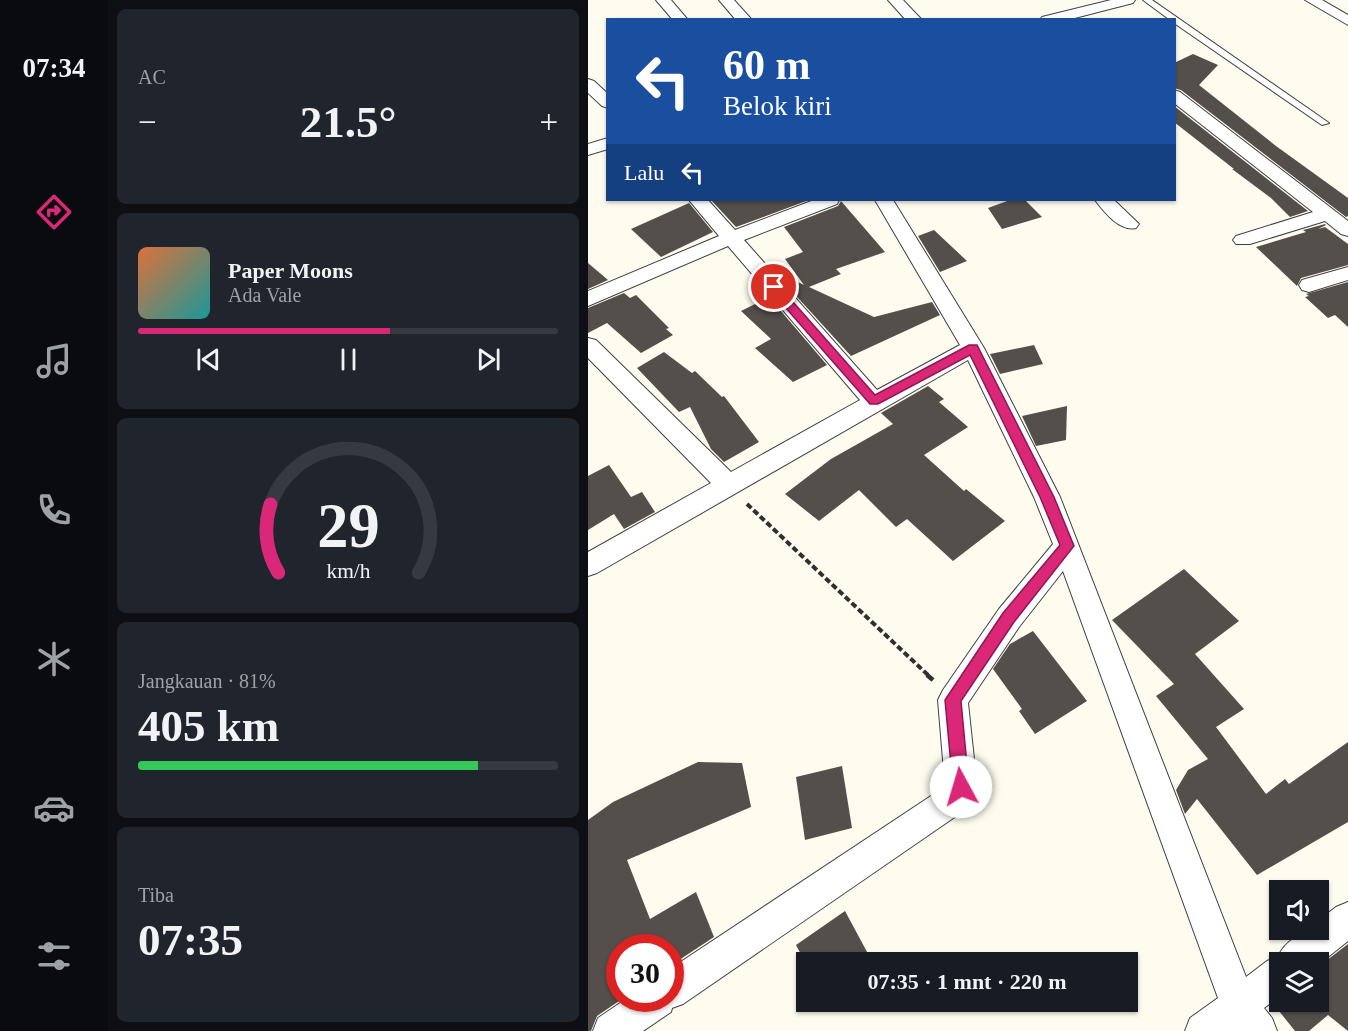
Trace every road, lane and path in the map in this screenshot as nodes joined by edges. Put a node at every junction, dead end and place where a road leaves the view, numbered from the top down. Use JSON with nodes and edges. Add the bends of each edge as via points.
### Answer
{"nodes":[{"id":1,"x":663,"y":0,"type":"edge"},
{"id":2,"x":726,"y":0,"type":"edge"},
{"id":3,"x":895,"y":0,"type":"edge"},
{"id":4,"x":1147,"y":0,"type":"edge"},
{"id":5,"x":1312,"y":0,"type":"edge"},
{"id":6,"x":1122,"y":1,"type":"edge"},
{"id":7,"x":1073,"y":17,"type":"edge"},
{"id":8,"x":679,"y":18,"type":"edge"},
{"id":9,"x":743,"y":18,"type":"edge"},
{"id":10,"x":913,"y":18,"type":"edge"},
{"id":11,"x":1173,"y":18,"type":"edge"},
{"id":12,"x":1176,"y":20,"type":"edge"},
{"id":13,"x":1348,"y":21,"type":"edge"},
{"id":14,"x":591,"y":80,"type":"edge"},
{"id":15,"x":1176,"y":97,"type":"edge"},
{"id":16,"x":606,"y":100,"type":"edge"},
{"id":17,"x":1325,"y":123,"type":"dead end"},
{"id":18,"x":606,"y":144,"type":"edge"},
{"id":19,"x":588,"y":150,"type":"edge"},
{"id":20,"x":699,"y":201,"type":"edge"},
{"id":21,"x":827,"y":201,"type":"edge"},
{"id":22,"x":885,"y":201,"type":"edge"},
{"id":23,"x":1105,"y":201,"type":"edge"},
{"id":24,"x":1328,"y":214,"type":"junction"},
{"id":25,"x":1129,"y":224,"type":"dead end"},
{"id":26,"x":1348,"y":230,"type":"edge"},
{"id":27,"x":733,"y":237,"type":"junction"},
{"id":28,"x":1243,"y":240,"type":"dead end"},
{"id":29,"x":1348,"y":273,"type":"edge"},
{"id":30,"x":1309,"y":285,"type":"dead end"},
{"id":31,"x":588,"y":299,"type":"edge"},
{"id":32,"x":588,"y":345,"type":"edge"},
{"id":33,"x":973,"y":348,"type":"junction"},
{"id":34,"x":874,"y":401,"type":"junction"},
{"id":35,"x":729,"y":486,"type":"junction"},
{"id":36,"x":1067,"y":546,"type":"junction"},
{"id":37,"x":588,"y":565,"type":"edge"},
{"id":38,"x":953,"y":700,"type":"junction"},
{"id":39,"x":1348,"y":920,"type":"edge"},
{"id":40,"x":1307,"y":952,"type":"edge"},
{"id":41,"x":684,"y":982,"type":"edge"},
{"id":42,"x":1269,"y":990,"type":"edge"},
{"id":43,"x":639,"y":1012,"type":"edge"},
{"id":44,"x":1249,"y":1018,"type":"edge"},
{"id":45,"x":611,"y":1031,"type":"edge"},
{"id":46,"x":1203,"y":1031,"type":"edge"}],
"edges":[{"from":1,"to":8,"type":"street"},
{"from":2,"to":9,"type":"street"},
{"from":3,"to":10,"type":"street"},
{"from":4,"to":11,"type":"lane"},
{"from":5,"to":13,"type":"street"},
{"from":6,"to":7,"type":"street"},
{"from":12,"to":17,"type":"lane"},
{"from":14,"to":16,"type":"street"},
{"from":15,"to":24,"type":"street"},
{"from":18,"to":19,"type":"street"},
{"from":20,"to":27,"type":"street"},
{"from":21,"to":27,"type":"street"},
{"from":22,"to":33,"type":"street"},
{"from":23,"to":25,"type":"street"},
{"from":24,"to":26,"type":"street"},
{"from":24,"to":28,"type":"street"},
{"from":27,"to":31,"type":"street"},
{"from":27,"to":34,"type":"street"},
{"from":29,"to":30,"type":"street"},
{"from":32,"to":35,"type":"street"},
{"from":33,"to":34,"type":"street"},
{"from":33,"to":36,"type":"street"},
{"from":34,"to":35,"type":"street"},
{"from":35,"to":37,"type":"street"},
{"from":35,"to":38,"type":"path"},
{"from":36,"to":38,"type":"street","via":[[1009,618]]},
{"from":36,"to":44,"type":"street"},
{"from":38,"to":41,"type":"street","via":[[961,787],[954,799]]},
{"from":39,"to":40,"type":"street"},
{"from":42,"to":44,"type":"street"},
{"from":43,"to":45,"type":"street"},
{"from":44,"to":46,"type":"street"}]}
